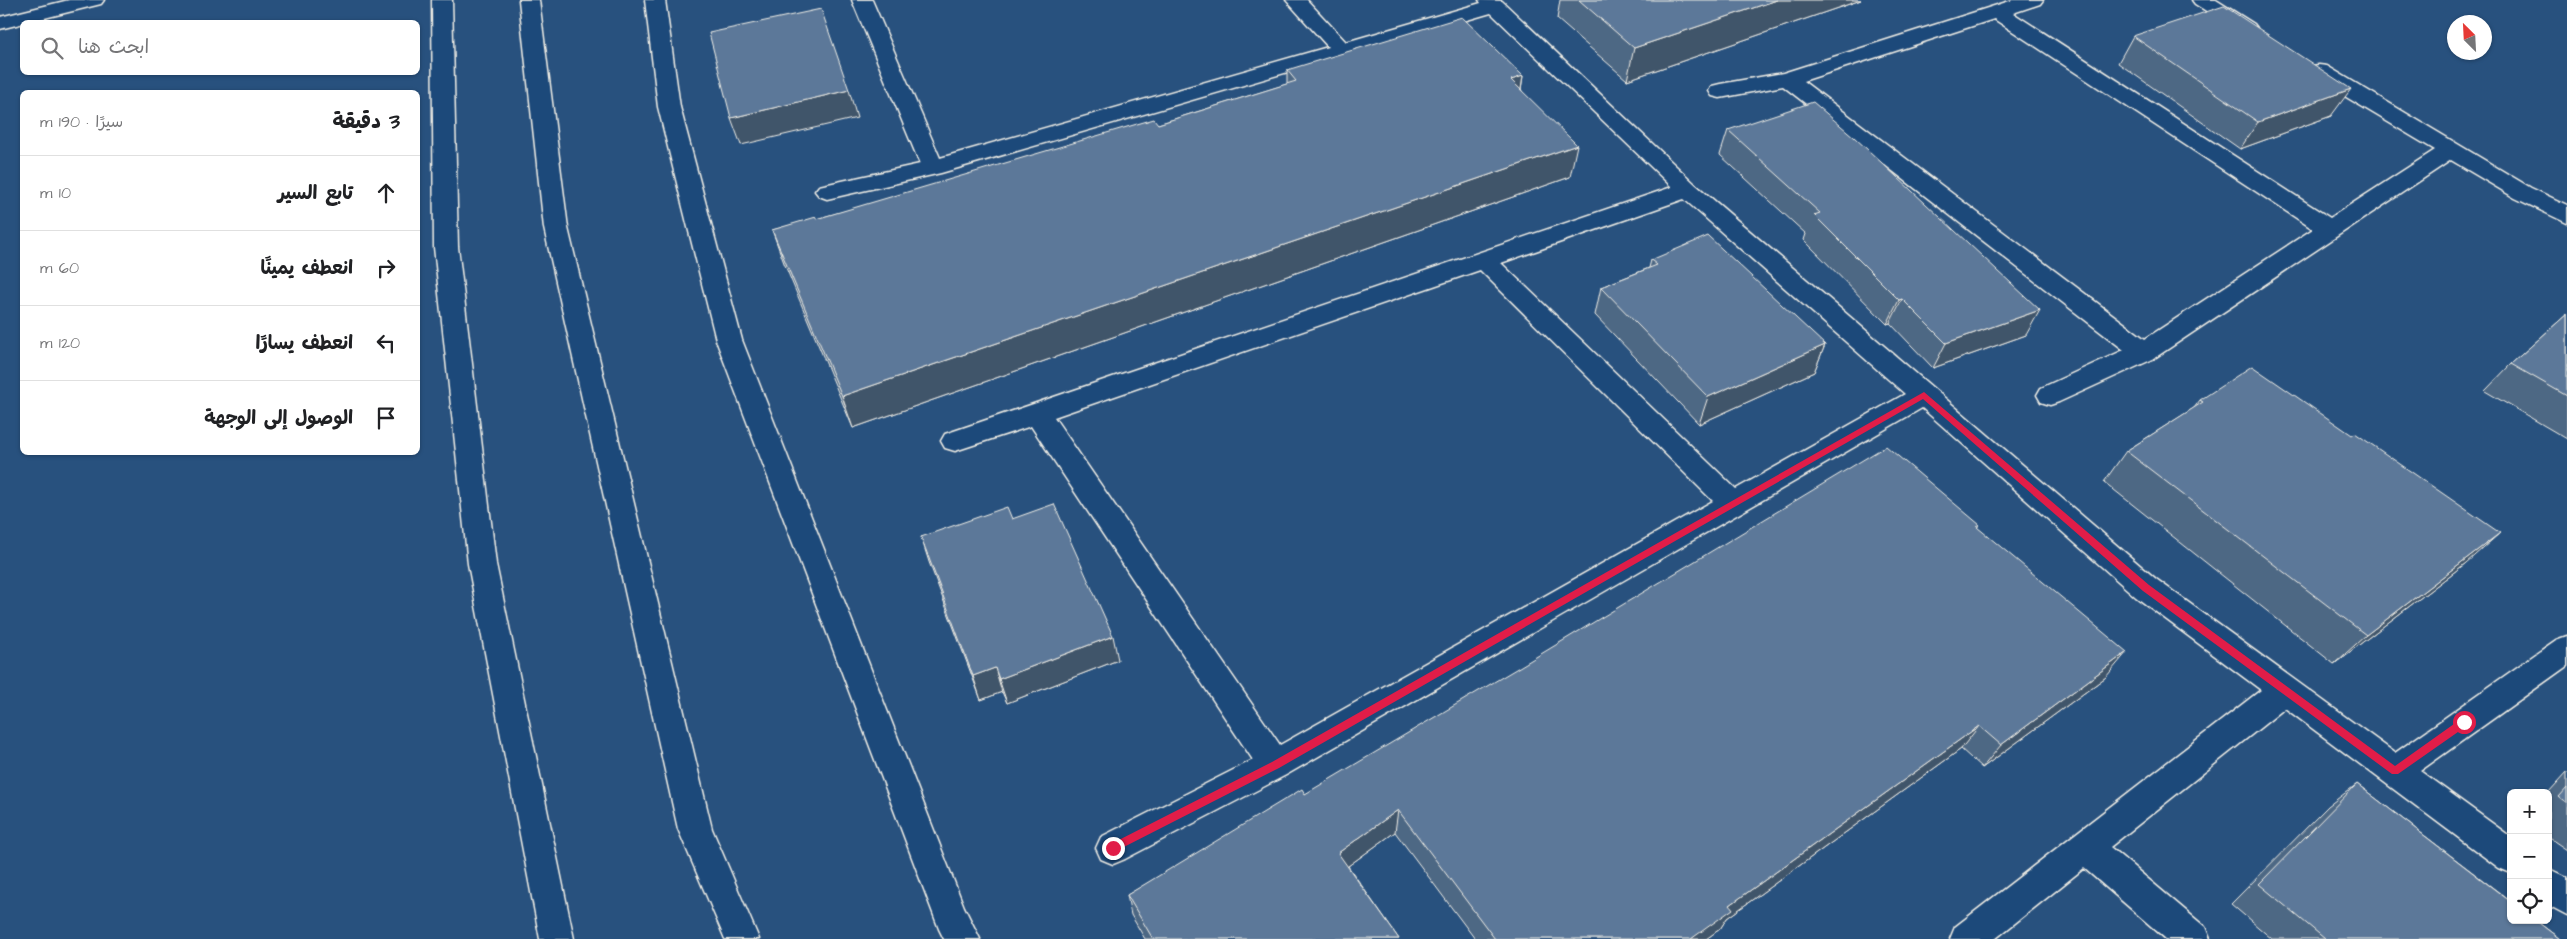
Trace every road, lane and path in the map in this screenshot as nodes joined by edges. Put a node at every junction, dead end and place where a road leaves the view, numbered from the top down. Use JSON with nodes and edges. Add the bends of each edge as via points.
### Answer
{"nodes":[{"id":1,"x":94,"y":0,"type":"edge"},
{"id":2,"x":442,"y":0,"type":"edge"},
{"id":3,"x":529,"y":0,"type":"edge"},
{"id":4,"x":656,"y":0,"type":"edge"},
{"id":5,"x":862,"y":0,"type":"edge"},
{"id":6,"x":1296,"y":0,"type":"edge"},
{"id":7,"x":2033,"y":0,"type":"edge"},
{"id":8,"x":2202,"y":0,"type":"edge"},
{"id":9,"x":1492,"y":3,"type":"edge"},
{"id":10,"x":1997,"y":12,"type":"junction"},
{"id":11,"x":0,"y":23,"type":"edge"},
{"id":12,"x":2267,"y":40,"type":"edge"},
{"id":13,"x":1342,"y":50,"type":"junction"},
{"id":14,"x":2300,"y":60,"type":"edge"},
{"id":15,"x":1787,"y":79,"type":"junction"},
{"id":16,"x":1720,"y":92,"type":"dead end"},
{"id":17,"x":2451,"y":150,"type":"junction"},
{"id":18,"x":933,"y":168,"type":"junction"},
{"id":19,"x":1688,"y":190,"type":"junction"},
{"id":20,"x":827,"y":191,"type":"dead end"},
{"id":21,"x":2567,"y":215,"type":"edge"},
{"id":22,"x":2330,"y":229,"type":"junction"},
{"id":23,"x":1484,"y":260,"type":"junction"},
{"id":24,"x":2144,"y":352,"type":"junction"},
{"id":25,"x":1924,"y":395,"type":"junction"},
{"id":26,"x":2050,"y":395,"type":"dead end"},
{"id":27,"x":1037,"y":414,"type":"junction"},
{"id":28,"x":955,"y":441,"type":"dead end"},
{"id":29,"x":1734,"y":504,"type":"junction"},
{"id":30,"x":2567,"y":649,"type":"edge"},
{"id":31,"x":2284,"y":690,"type":"junction"},
{"id":32,"x":1275,"y":765,"type":"junction"},
{"id":33,"x":2395,"y":771,"type":"junction"},
{"id":34,"x":2084,"y":847,"type":"junction"},
{"id":35,"x":1113,"y":848,"type":"dead end"},
{"id":36,"x":2507,"y":854,"type":"edge"},
{"id":37,"x":2552,"y":887,"type":"edge"},
{"id":38,"x":2567,"y":898,"type":"edge"},
{"id":39,"x":557,"y":939,"type":"edge"},
{"id":40,"x":742,"y":939,"type":"edge"},
{"id":41,"x":963,"y":939,"type":"edge"},
{"id":42,"x":1967,"y":939,"type":"edge"},
{"id":43,"x":2192,"y":939,"type":"edge"}],
"edges":[{"from":1,"to":11,"type":"street"},
{"from":2,"to":39,"type":"street","via":[[446,247],[482,564]]},
{"from":3,"to":40,"type":"street","via":[[556,228],[695,829]]},
{"from":4,"to":41,"type":"street","via":[[668,107],[729,340],[947,908]]},
{"from":5,"to":18,"type":"street"},
{"from":6,"to":13,"type":"street"},
{"from":7,"to":10,"type":"street"},
{"from":8,"to":12,"type":"street"},
{"from":9,"to":13,"type":"street"},
{"from":9,"to":19,"type":"street"},
{"from":10,"to":15,"type":"street"},
{"from":10,"to":22,"type":"street"},
{"from":13,"to":18,"type":"street"},
{"from":14,"to":17,"type":"street"},
{"from":15,"to":16,"type":"street"},
{"from":15,"to":24,"type":"street"},
{"from":17,"to":21,"type":"street"},
{"from":17,"to":22,"type":"street"},
{"from":18,"to":20,"type":"street"},
{"from":19,"to":23,"type":"street"},
{"from":19,"to":25,"type":"street"},
{"from":22,"to":24,"type":"street"},
{"from":23,"to":27,"type":"street"},
{"from":23,"to":29,"type":"street"},
{"from":24,"to":26,"type":"street"},
{"from":25,"to":29,"type":"street"},
{"from":25,"to":31,"type":"street","via":[[2146,588]]},
{"from":27,"to":28,"type":"street"},
{"from":27,"to":32,"type":"street"},
{"from":29,"to":32,"type":"street"},
{"from":30,"to":33,"type":"street"},
{"from":31,"to":33,"type":"street"},
{"from":31,"to":34,"type":"street"},
{"from":32,"to":35,"type":"street"},
{"from":33,"to":36,"type":"street"},
{"from":34,"to":42,"type":"street"},
{"from":34,"to":43,"type":"street"},
{"from":37,"to":38,"type":"street"}]}
